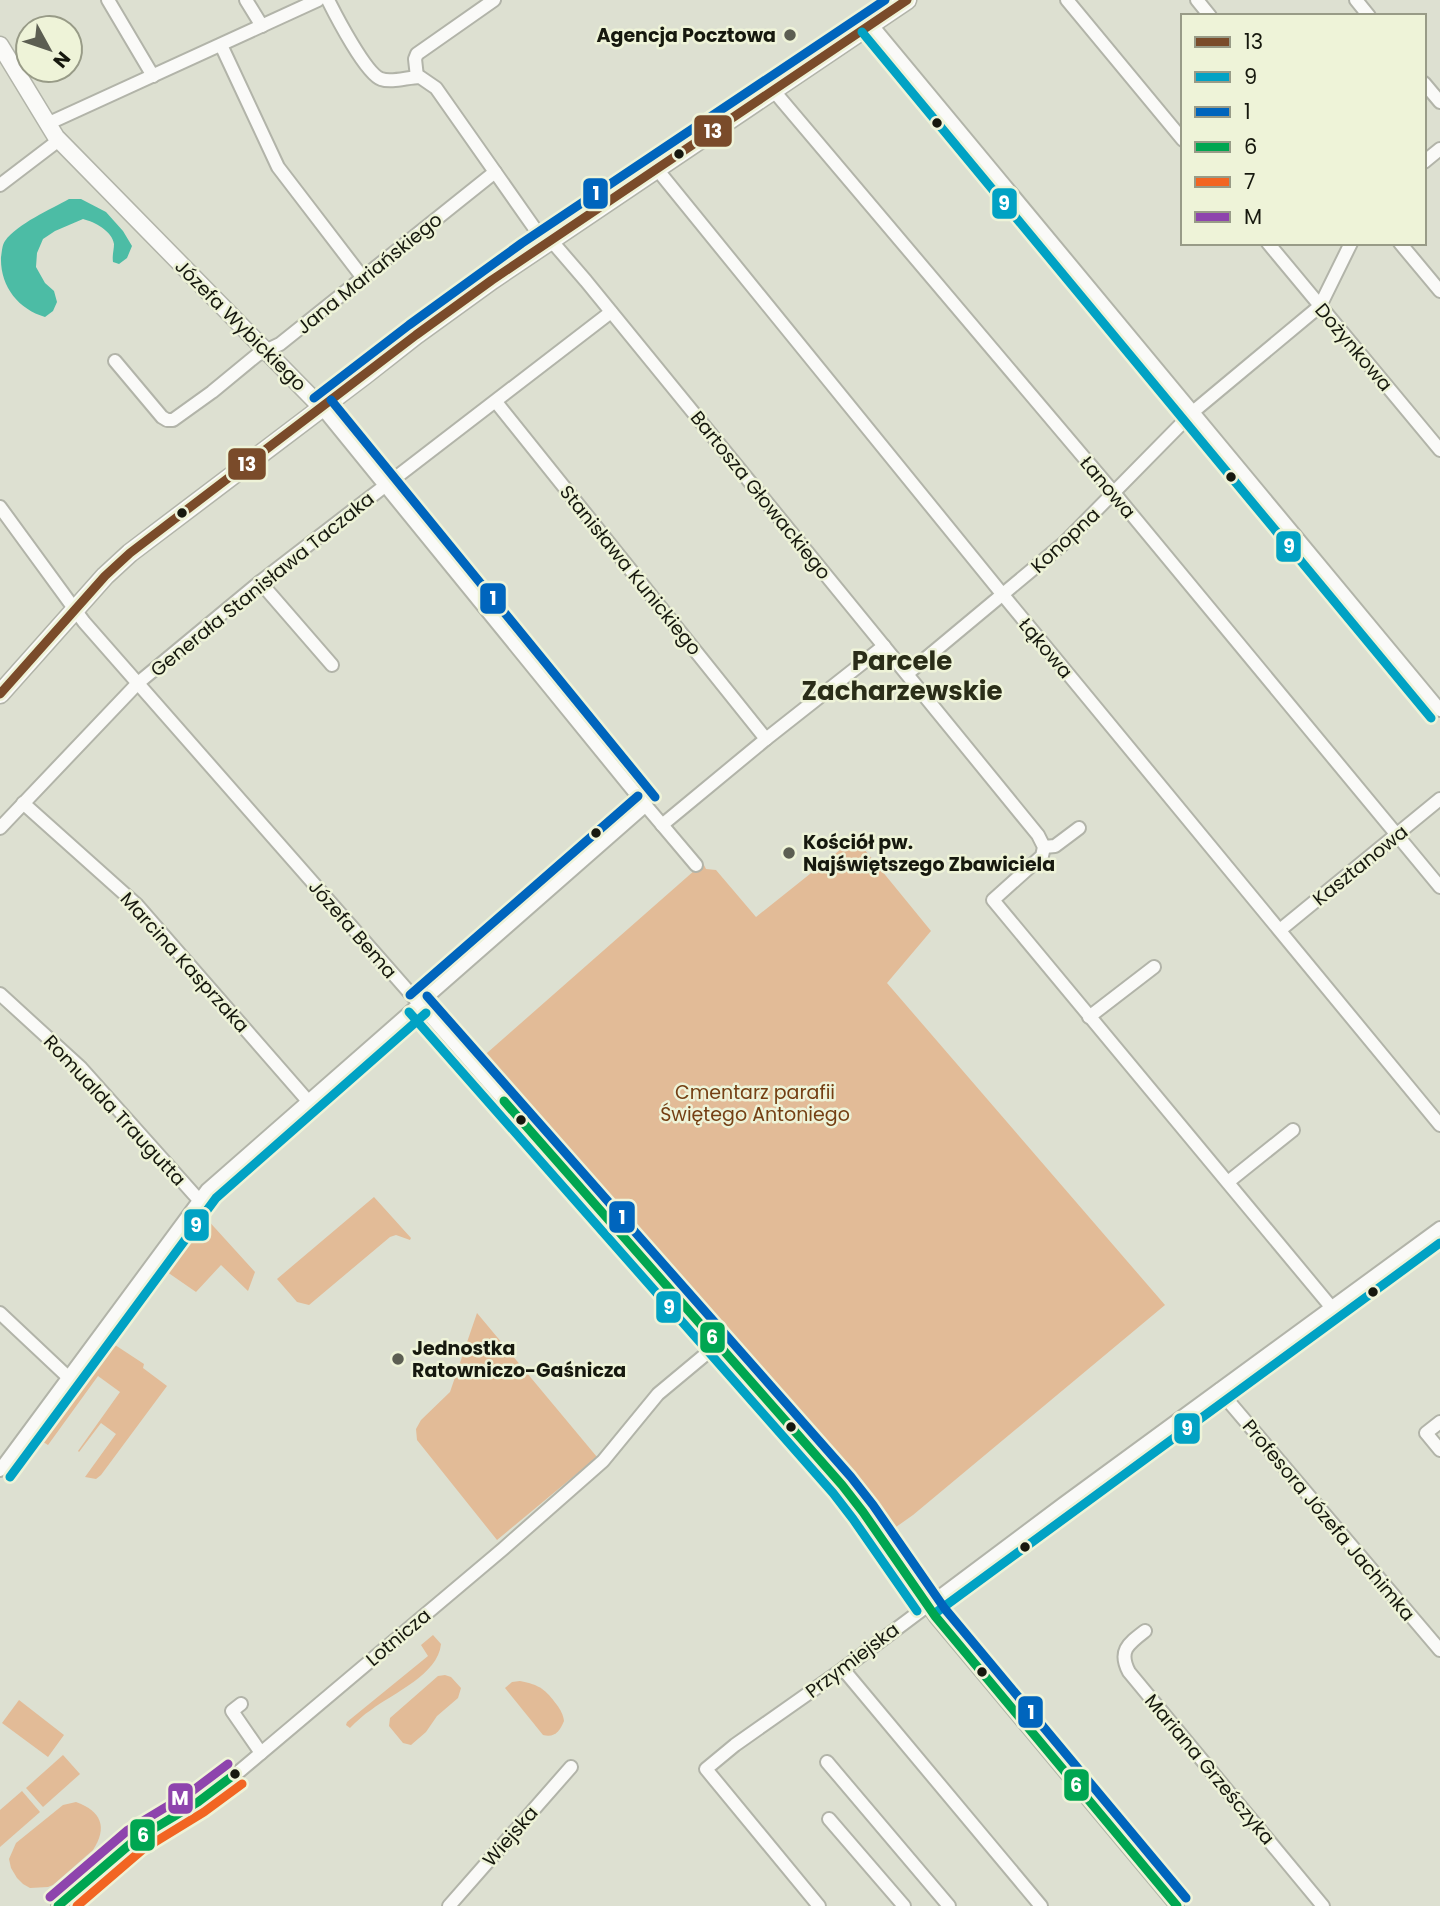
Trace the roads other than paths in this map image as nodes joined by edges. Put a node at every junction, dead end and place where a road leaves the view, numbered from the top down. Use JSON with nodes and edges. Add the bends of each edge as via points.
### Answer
{"nodes":[{"id":1,"x":108,"y":0,"type":"edge"},
{"id":2,"x":246,"y":0,"type":"edge"},
{"id":3,"x":318,"y":0,"type":"edge"},
{"id":4,"x":328,"y":0,"type":"edge"},
{"id":5,"x":494,"y":0,"type":"edge"},
{"id":6,"x":907,"y":0,"type":"edge"},
{"id":7,"x":1067,"y":0,"type":"edge"},
{"id":8,"x":1197,"y":0,"type":"edge"},
{"id":9,"x":1356,"y":0,"type":"edge"},
{"id":10,"x":1208,"y":14,"type":"edge"},
{"id":11,"x":1367,"y":14,"type":"edge"},
{"id":12,"x":872,"y":24,"type":"junction"},
{"id":13,"x":262,"y":26,"type":"junction"},
{"id":14,"x":0,"y":45,"type":"edge"},
{"id":15,"x":221,"y":45,"type":"junction"},
{"id":16,"x":153,"y":76,"type":"junction"},
{"id":17,"x":417,"y":77,"type":"junction"},
{"id":18,"x":1426,"y":85,"type":"edge"},
{"id":19,"x":773,"y":90,"type":"junction"},
{"id":20,"x":1440,"y":102,"type":"edge"},
{"id":21,"x":47,"y":124,"type":"junction"},
{"id":22,"x":1181,"y":138,"type":"edge"},
{"id":23,"x":59,"y":140,"type":"junction"},
{"id":24,"x":1440,"y":149,"type":"edge"},
{"id":25,"x":1426,"y":160,"type":"edge"},
{"id":26,"x":656,"y":169,"type":"junction"},
{"id":27,"x":495,"y":172,"type":"junction"},
{"id":28,"x":0,"y":185,"type":"edge"},
{"id":29,"x":549,"y":240,"type":"junction"},
{"id":30,"x":1270,"y":245,"type":"edge"},
{"id":31,"x":1350,"y":245,"type":"edge"},
{"id":32,"x":1402,"y":245,"type":"edge"},
{"id":33,"x":363,"y":278,"type":"junction"},
{"id":34,"x":1440,"y":291,"type":"edge"},
{"id":35,"x":1320,"y":306,"type":"junction"},
{"id":36,"x":611,"y":312,"type":"junction"},
{"id":37,"x":267,"y":351,"type":"junction"},
{"id":38,"x":115,"y":361,"type":"dead end"},
{"id":39,"x":496,"y":402,"type":"junction"},
{"id":40,"x":322,"y":408,"type":"junction"},
{"id":41,"x":1194,"y":411,"type":"junction"},
{"id":42,"x":1440,"y":450,"type":"edge"},
{"id":43,"x":385,"y":486,"type":"junction"},
{"id":44,"x":1114,"y":493,"type":"junction"},
{"id":45,"x":0,"y":507,"type":"edge"},
{"id":46,"x":260,"y":582,"type":"junction"},
{"id":47,"x":1003,"y":595,"type":"junction"},
{"id":48,"x":74,"y":610,"type":"junction"},
{"id":49,"x":884,"y":646,"type":"junction"},
{"id":50,"x":332,"y":665,"type":"dead end"},
{"id":51,"x":908,"y":674,"type":"junction"},
{"id":52,"x":138,"y":683,"type":"junction"},
{"id":53,"x":0,"y":694,"type":"edge"},
{"id":54,"x":1440,"y":710,"type":"edge"},
{"id":55,"x":766,"y":739,"type":"junction"},
{"id":56,"x":1440,"y":799,"type":"edge"},
{"id":57,"x":23,"y":803,"type":"junction"},
{"id":58,"x":646,"y":805,"type":"junction"},
{"id":59,"x":662,"y":825,"type":"junction"},
{"id":60,"x":0,"y":828,"type":"edge"},
{"id":61,"x":1079,"y":828,"type":"dead end"},
{"id":62,"x":1397,"y":834,"type":"junction"},
{"id":63,"x":1044,"y":847,"type":"junction"},
{"id":64,"x":696,"y":865,"type":"dead end"},
{"id":65,"x":1440,"y":887,"type":"edge"},
{"id":66,"x":1280,"y":930,"type":"junction"},
{"id":67,"x":1154,"y":967,"type":"dead end"},
{"id":68,"x":0,"y":994,"type":"edge"},
{"id":69,"x":418,"y":1004,"type":"junction"},
{"id":70,"x":1090,"y":1017,"type":"junction"},
{"id":71,"x":308,"y":1101,"type":"junction"},
{"id":72,"x":1440,"y":1125,"type":"edge"},
{"id":73,"x":1293,"y":1130,"type":"dead end"},
{"id":74,"x":1228,"y":1182,"type":"junction"},
{"id":75,"x":199,"y":1200,"type":"junction"},
{"id":76,"x":1440,"y":1228,"type":"edge"},
{"id":77,"x":1332,"y":1308,"type":"junction"},
{"id":78,"x":0,"y":1313,"type":"edge"},
{"id":79,"x":718,"y":1344,"type":"junction"},
{"id":80,"x":69,"y":1378,"type":"junction"},
{"id":81,"x":1219,"y":1390,"type":"junction"},
{"id":82,"x":1440,"y":1422,"type":"edge"},
{"id":83,"x":1440,"y":1450,"type":"edge"},
{"id":84,"x":0,"y":1470,"type":"edge"},
{"id":85,"x":927,"y":1604,"type":"junction"},
{"id":86,"x":1145,"y":1631,"type":"dead end"},
{"id":87,"x":1440,"y":1650,"type":"edge"},
{"id":88,"x":843,"y":1669,"type":"junction"},
{"id":89,"x":241,"y":1704,"type":"dead end"},
{"id":90,"x":261,"y":1753,"type":"junction"},
{"id":91,"x":827,"y":1762,"type":"dead end"},
{"id":92,"x":571,"y":1767,"type":"dead end"},
{"id":93,"x":829,"y":1819,"type":"dead end"},
{"id":94,"x":58,"y":1906,"type":"edge"},
{"id":95,"x":449,"y":1906,"type":"edge"},
{"id":96,"x":819,"y":1906,"type":"edge"},
{"id":97,"x":904,"y":1906,"type":"edge"},
{"id":98,"x":949,"y":1906,"type":"edge"},
{"id":99,"x":1041,"y":1906,"type":"edge"},
{"id":100,"x":1177,"y":1906,"type":"edge"},
{"id":101,"x":1324,"y":1906,"type":"edge"}],
"edges":[{"from":1,"to":16,"type":"street"},
{"from":2,"to":13,"type":"street"},
{"from":3,"to":13,"type":"street"},
{"from":4,"to":17,"type":"street","via":[[370,72],[385,80]]},
{"from":5,"to":17,"type":"street","via":[[418,54]]},
{"from":6,"to":12,"type":"main road"},
{"from":7,"to":22,"type":"street"},
{"from":8,"to":10,"type":"street"},
{"from":9,"to":11,"type":"street"},
{"from":12,"to":19,"type":"main road"},
{"from":12,"to":41,"type":"street"},
{"from":13,"to":15,"type":"street"},
{"from":14,"to":21,"type":"street","name":"Józefa Wybickiego"},
{"from":15,"to":16,"type":"street"},
{"from":15,"to":33,"type":"street","via":[[278,167]]},
{"from":16,"to":21,"type":"street"},
{"from":17,"to":27,"type":"street","name":"Bartosza Głowackiego","via":[[436,88]]},
{"from":18,"to":20,"type":"street"},
{"from":19,"to":26,"type":"main road"},
{"from":19,"to":44,"type":"street","name":"Łanowa"},
{"from":21,"to":23,"type":"street","name":"Józefa Wybickiego"},
{"from":23,"to":28,"type":"street"},
{"from":23,"to":37,"type":"street","name":"Józefa Wybickiego"},
{"from":24,"to":25,"type":"street"},
{"from":26,"to":29,"type":"main road"},
{"from":26,"to":47,"type":"street","name":"Łąkowa"},
{"from":27,"to":29,"type":"street","name":"Bartosza Głowackiego","via":[[540,236]]},
{"from":27,"to":33,"type":"street","name":"Jana Mariańskiego"},
{"from":29,"to":36,"type":"street","name":"Bartosza Głowackiego"},
{"from":29,"to":40,"type":"main road"},
{"from":30,"to":35,"type":"street","name":"Dożynkowa"},
{"from":31,"to":35,"type":"street","name":"Konopna"},
{"from":32,"to":34,"type":"street"},
{"from":33,"to":37,"type":"street","name":"Jana Mariańskiego"},
{"from":35,"to":41,"type":"street","name":"Konopna"},
{"from":35,"to":42,"type":"street","name":"Dożynkowa"},
{"from":36,"to":39,"type":"street","name":"Generała Stanisława Taczaka"},
{"from":36,"to":49,"type":"street","name":"Bartosza Głowackiego"},
{"from":37,"to":38,"type":"street","name":"Jana Mariańskiego","via":[[173,420],[162,417]]},
{"from":37,"to":40,"type":"street","name":"Józefa Wybickiego"},
{"from":39,"to":43,"type":"street","name":"Generała Stanisława Taczaka"},
{"from":39,"to":55,"type":"street","name":"Stanisława Kunickiego"},
{"from":40,"to":43,"type":"street","name":"Józefa Wybickiego"},
{"from":40,"to":48,"type":"main road","via":[[130,553]]},
{"from":41,"to":44,"type":"street","name":"Konopna"},
{"from":41,"to":54,"type":"street"},
{"from":43,"to":46,"type":"street","name":"Generała Stanisława Taczaka"},
{"from":43,"to":58,"type":"street","name":"Józefa Wybickiego"},
{"from":44,"to":47,"type":"street","name":"Konopna"},
{"from":44,"to":62,"type":"street","name":"Łanowa"},
{"from":45,"to":48,"type":"street","name":"Józefa Bema"},
{"from":46,"to":50,"type":"street"},
{"from":46,"to":52,"type":"street","name":"Generała Stanisława Taczaka"},
{"from":47,"to":51,"type":"street","name":"Konopna"},
{"from":47,"to":66,"type":"street","name":"Łąkowa"},
{"from":48,"to":52,"type":"street","name":"Józefa Bema"},
{"from":48,"to":53,"type":"main road"},
{"from":49,"to":51,"type":"street","name":"Bartosza Głowackiego"},
{"from":49,"to":55,"type":"street"},
{"from":51,"to":63,"type":"street","name":"Bartosza Głowackiego"},
{"from":52,"to":57,"type":"street","name":"Generała Stanisława Taczaka"},
{"from":52,"to":69,"type":"street","name":"Józefa Bema"},
{"from":55,"to":59,"type":"street"},
{"from":56,"to":62,"type":"street","name":"Kasztanowa"},
{"from":57,"to":60,"type":"street","name":"Generała Stanisława Taczaka"},
{"from":57,"to":71,"type":"street","name":"Marcina Kasprzaka","via":[[137,905]]},
{"from":58,"to":59,"type":"street","name":"Józefa Wybickiego"},
{"from":58,"to":69,"type":"street"},
{"from":59,"to":64,"type":"street","name":"Józefa Wybickiego"},
{"from":61,"to":63,"type":"street","via":[[1055,846]]},
{"from":62,"to":65,"type":"street","name":"Łanowa"},
{"from":62,"to":66,"type":"street","name":"Kasztanowa"},
{"from":63,"to":70,"type":"street","via":[[1042,856],[993,900]]},
{"from":66,"to":72,"type":"street","name":"Łąkowa"},
{"from":67,"to":70,"type":"street"},
{"from":68,"to":75,"type":"street","name":"Romualda Traugutta","via":[[81,1068]]},
{"from":69,"to":71,"type":"street"},
{"from":69,"to":79,"type":"street","name":"Józefa Bema"},
{"from":70,"to":74,"type":"street"},
{"from":71,"to":75,"type":"street"},
{"from":73,"to":74,"type":"street"},
{"from":74,"to":77,"type":"street"},
{"from":75,"to":80,"type":"street"},
{"from":76,"to":77,"type":"street","name":"Przymiejska"},
{"from":77,"to":81,"type":"street","name":"Przymiejska"},
{"from":78,"to":80,"type":"street"},
{"from":79,"to":85,"type":"street","name":"Józefa Bema","via":[[856,1503]]},
{"from":79,"to":90,"type":"street","name":"Lotnicza","via":[[658,1394],[608,1456],[568,1493]]},
{"from":80,"to":84,"type":"street"},
{"from":81,"to":85,"type":"street","name":"Przymiejska"},
{"from":81,"to":87,"type":"street","name":"Profesora Józefa Jachimka"},
{"from":82,"to":83,"type":"street","via":[[1426,1433]]},
{"from":85,"to":88,"type":"street","name":"Przymiejska"},
{"from":85,"to":100,"type":"street","name":"Józefa Bema"},
{"from":86,"to":101,"type":"street","name":"Mariana Grześczyka","via":[[1124,1653],[1129,1672]]},
{"from":88,"to":96,"type":"street","name":"Przymiejska","via":[[705,1769]]},
{"from":88,"to":99,"type":"street"},
{"from":89,"to":90,"type":"street","via":[[232,1711]]},
{"from":90,"to":94,"type":"street","name":"Lotnicza","via":[[216,1791],[135,1840]]},
{"from":91,"to":98,"type":"street"},
{"from":92,"to":95,"type":"street","name":"Wiejska"},
{"from":93,"to":97,"type":"street"}]}
